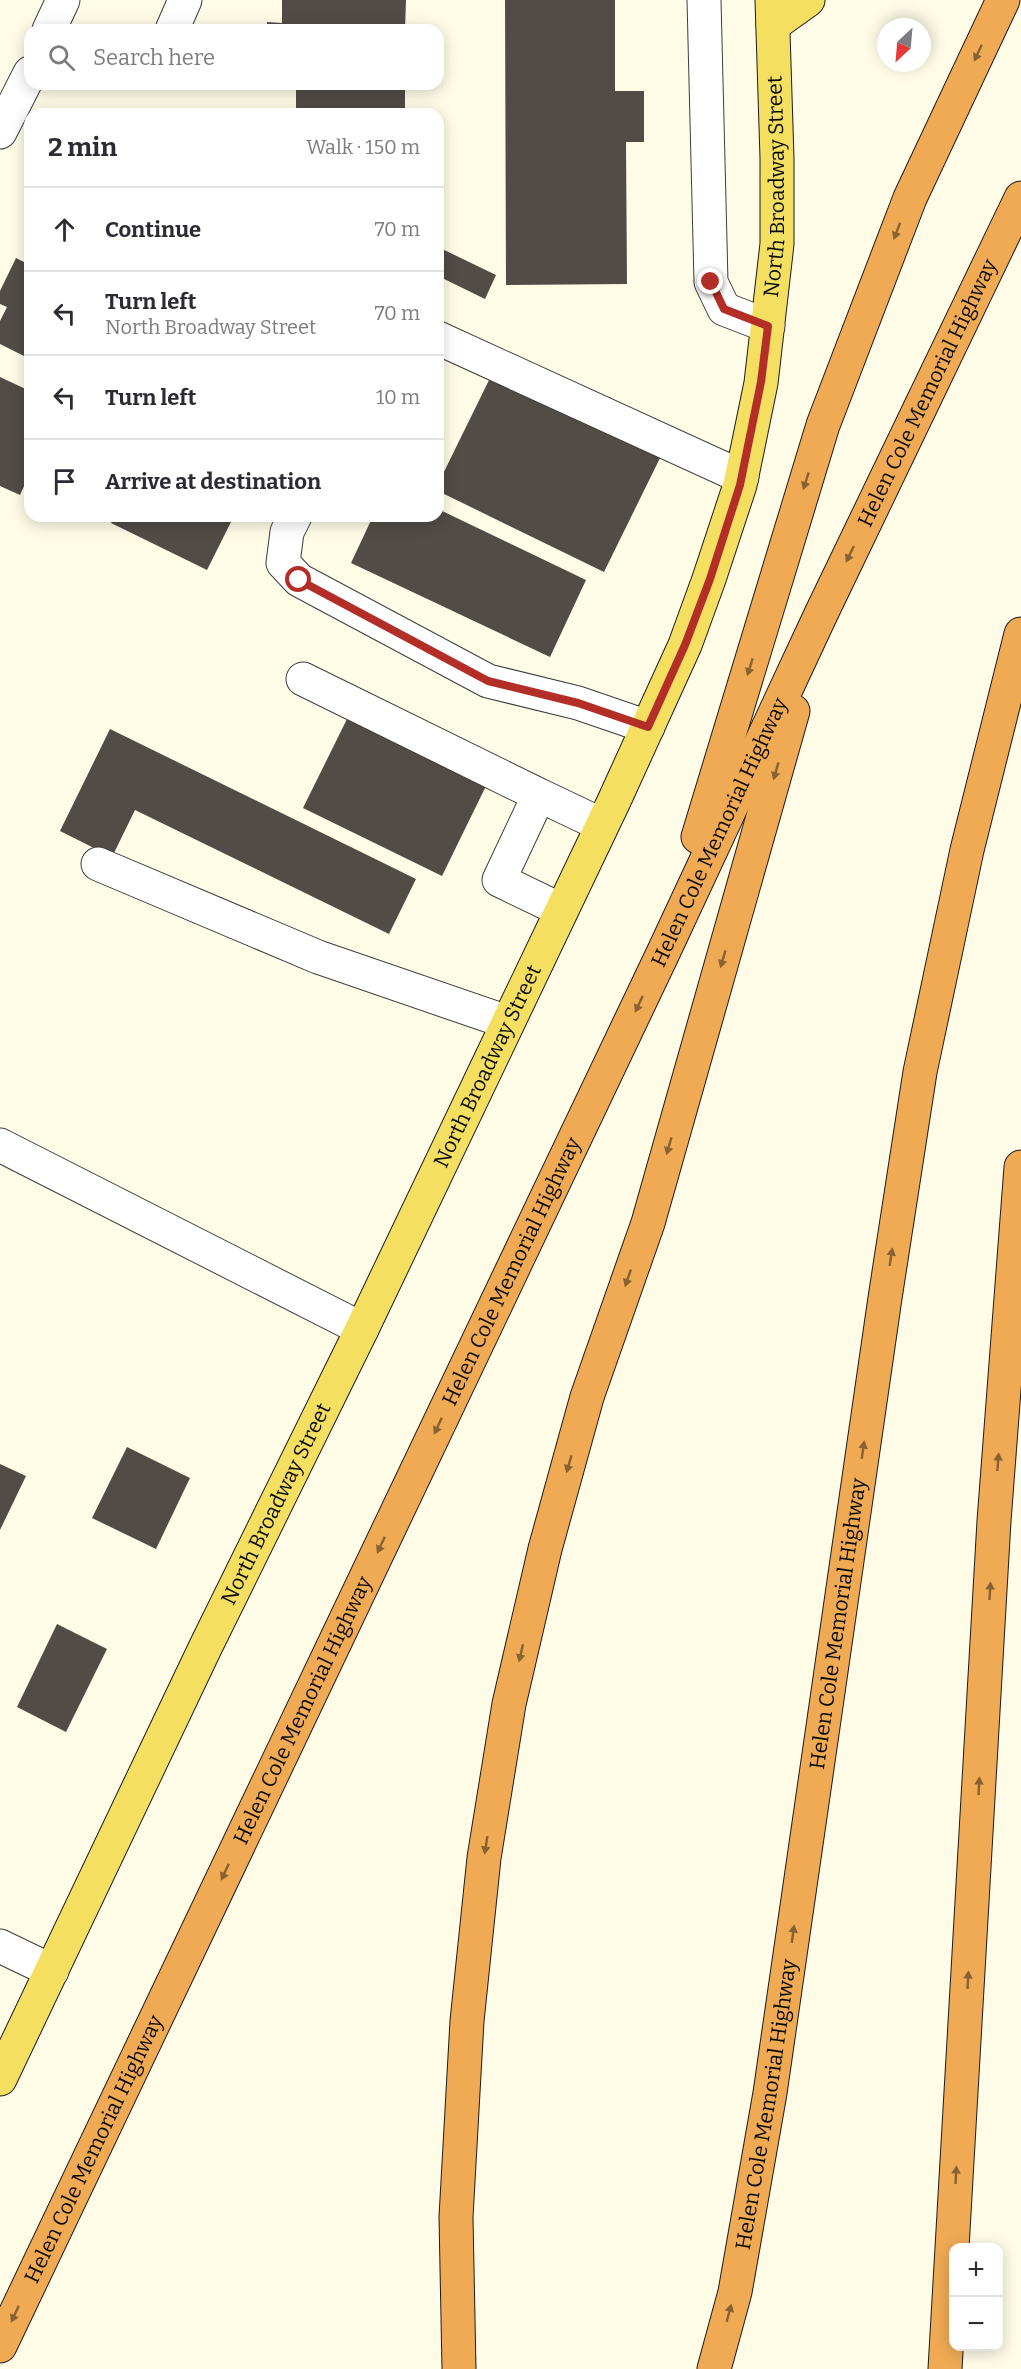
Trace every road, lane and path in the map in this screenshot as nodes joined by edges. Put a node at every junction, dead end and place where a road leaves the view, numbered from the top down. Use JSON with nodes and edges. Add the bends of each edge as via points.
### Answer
{"nodes":[{"id":1,"x":63,"y":0,"type":"edge"},
{"id":2,"x":185,"y":0,"type":"edge"},
{"id":3,"x":704,"y":0,"type":"edge"},
{"id":4,"x":808,"y":0,"type":"edge"},
{"id":5,"x":1003,"y":0,"type":"edge"},
{"id":6,"x":772,"y":13,"type":"edge"},
{"id":7,"x":52,"y":24,"type":"edge"},
{"id":8,"x":175,"y":24,"type":"edge"},
{"id":9,"x":24,"y":85,"type":"edge"},
{"id":10,"x":0,"y":132,"type":"edge"},
{"id":11,"x":1021,"y":198,"type":"edge"},
{"id":12,"x":768,"y":326,"type":"junction"},
{"id":13,"x":444,"y":342,"type":"edge"},
{"id":14,"x":742,"y":477,"type":"junction"},
{"id":15,"x":292,"y":522,"type":"edge"},
{"id":16,"x":821,"y":614,"type":"junction"},
{"id":17,"x":1021,"y":634,"type":"edge"},
{"id":18,"x":303,"y":679,"type":"dead end"},
{"id":19,"x":648,"y":727,"type":"junction"},
{"id":20,"x":539,"y":795,"type":"junction"},
{"id":21,"x":602,"y":825,"type":"junction"},
{"id":22,"x":98,"y":864,"type":"dead end"},
{"id":23,"x":561,"y":910,"type":"junction"},
{"id":24,"x":664,"y":951,"type":"junction"},
{"id":25,"x":507,"y":1022,"type":"junction"},
{"id":26,"x":0,"y":1145,"type":"edge"},
{"id":27,"x":1021,"y":1167,"type":"edge"},
{"id":28,"x":362,"y":1329,"type":"junction"},
{"id":29,"x":0,"y":1946,"type":"edge"},
{"id":30,"x":52,"y":1971,"type":"junction"},
{"id":31,"x":0,"y":2079,"type":"edge"},
{"id":32,"x":0,"y":2346,"type":"edge"},
{"id":33,"x":459,"y":2369,"type":"edge"},
{"id":34,"x":714,"y":2369,"type":"edge"},
{"id":35,"x":945,"y":2369,"type":"edge"}],
"edges":[{"from":1,"to":7,"type":"street"},
{"from":2,"to":8,"type":"street"},
{"from":3,"to":12,"type":"street","via":[[711,282],[724,309]]},
{"from":4,"to":6,"type":"main road"},
{"from":5,"to":24,"type":"highway","one_way":true,"via":[[910,198],[823,424]]},
{"from":6,"to":12,"type":"main road","name":"North Broadway Street","via":[[777,244]]},
{"from":9,"to":10,"type":"street"},
{"from":11,"to":16,"type":"highway","name":"Helen Cole Memorial Highway","one_way":true},
{"from":12,"to":14,"type":"main road","name":"North Broadway Street"},
{"from":13,"to":14,"type":"street"},
{"from":14,"to":19,"type":"main road","name":"North Broadway Street","via":[[710,579]]},
{"from":15,"to":19,"type":"street","via":[[283,563],[299,580],[488,681],[578,703]]},
{"from":16,"to":24,"type":"highway","name":"Helen Cole Memorial Highway"},
{"from":16,"to":33,"type":"highway","one_way":true,"via":[[648,1223],[587,1397],[545,1549],[509,1704],[484,1858],[466,2021],[456,2217]]},
{"from":34,"to":17,"type":"highway","name":"Helen Cole Memorial Highway","one_way":true,"via":[[735,2292],[770,2093],[920,1072],[967,850]]},
{"from":18,"to":20,"type":"street"},
{"from":19,"to":21,"type":"main road","name":"North Broadway Street"},
{"from":20,"to":21,"type":"street"},
{"from":20,"to":23,"type":"street","via":[[499,880]]},
{"from":21,"to":23,"type":"main road","name":"North Broadway Street"},
{"from":22,"to":25,"type":"street","via":[[318,957]]},
{"from":23,"to":25,"type":"main road","name":"North Broadway Street"},
{"from":24,"to":32,"type":"highway","name":"Helen Cole Memorial Highway","one_way":true},
{"from":25,"to":28,"type":"main road","name":"North Broadway Street"},
{"from":26,"to":28,"type":"street"},
{"from":35,"to":27,"type":"highway","one_way":true,"via":[[994,1521]]},
{"from":28,"to":30,"type":"main road","name":"North Broadway Street"},
{"from":29,"to":30,"type":"street"},
{"from":30,"to":31,"type":"main road","name":"North Broadway Street"}]}
